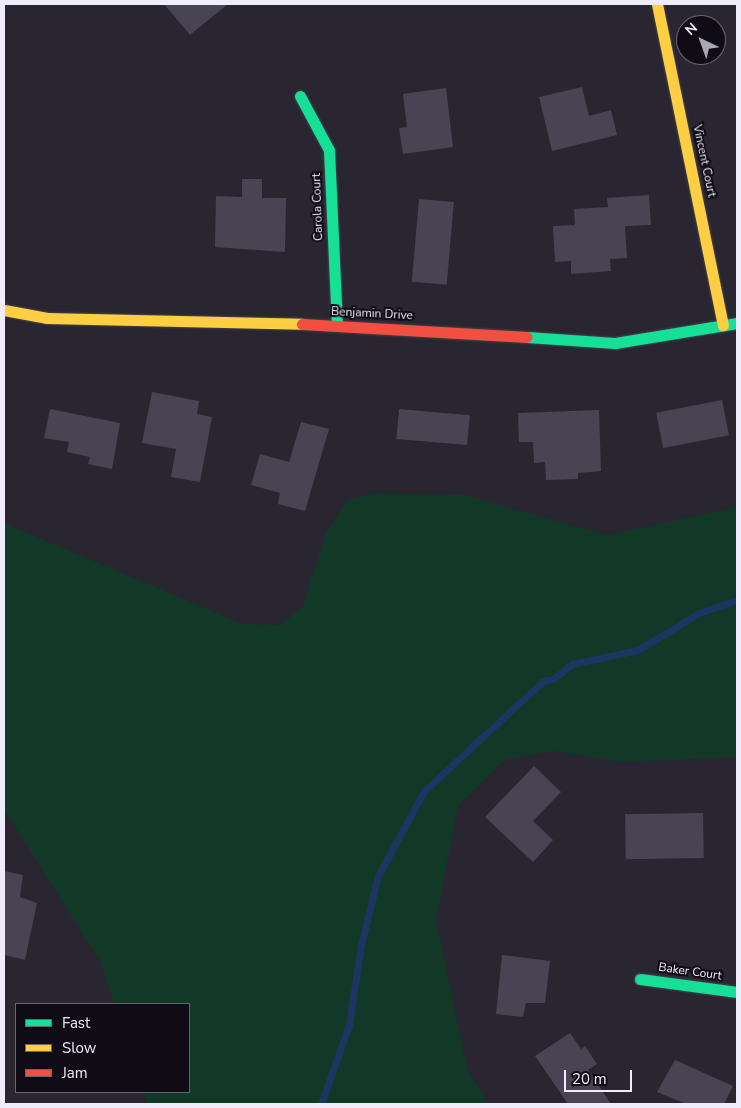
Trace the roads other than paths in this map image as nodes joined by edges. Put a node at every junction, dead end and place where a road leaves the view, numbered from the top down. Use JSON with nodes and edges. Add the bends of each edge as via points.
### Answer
{"nodes":[{"id":1,"x":657,"y":4,"type":"edge"},
{"id":2,"x":300,"y":96,"type":"dead end"},
{"id":3,"x":4,"y":310,"type":"edge"},
{"id":4,"x":737,"y":322,"type":"edge"},
{"id":5,"x":337,"y":325,"type":"junction"},
{"id":6,"x":723,"y":325,"type":"junction"},
{"id":7,"x":640,"y":979,"type":"dead end"},
{"id":8,"x":737,"y":992,"type":"edge"}],
"edges":[{"from":1,"to":6,"type":"street","name":"Vincent Court"},
{"from":2,"to":5,"type":"street","name":"Carola Court","via":[[329,150]]},
{"from":3,"to":5,"type":"street","name":"Benjamin Drive","via":[[47,318]]},
{"from":4,"to":6,"type":"street","name":"Benjamin Drive"},
{"from":5,"to":6,"type":"street","name":"Benjamin Drive","via":[[615,343]]},
{"from":7,"to":8,"type":"street","name":"Baker Court"}]}
